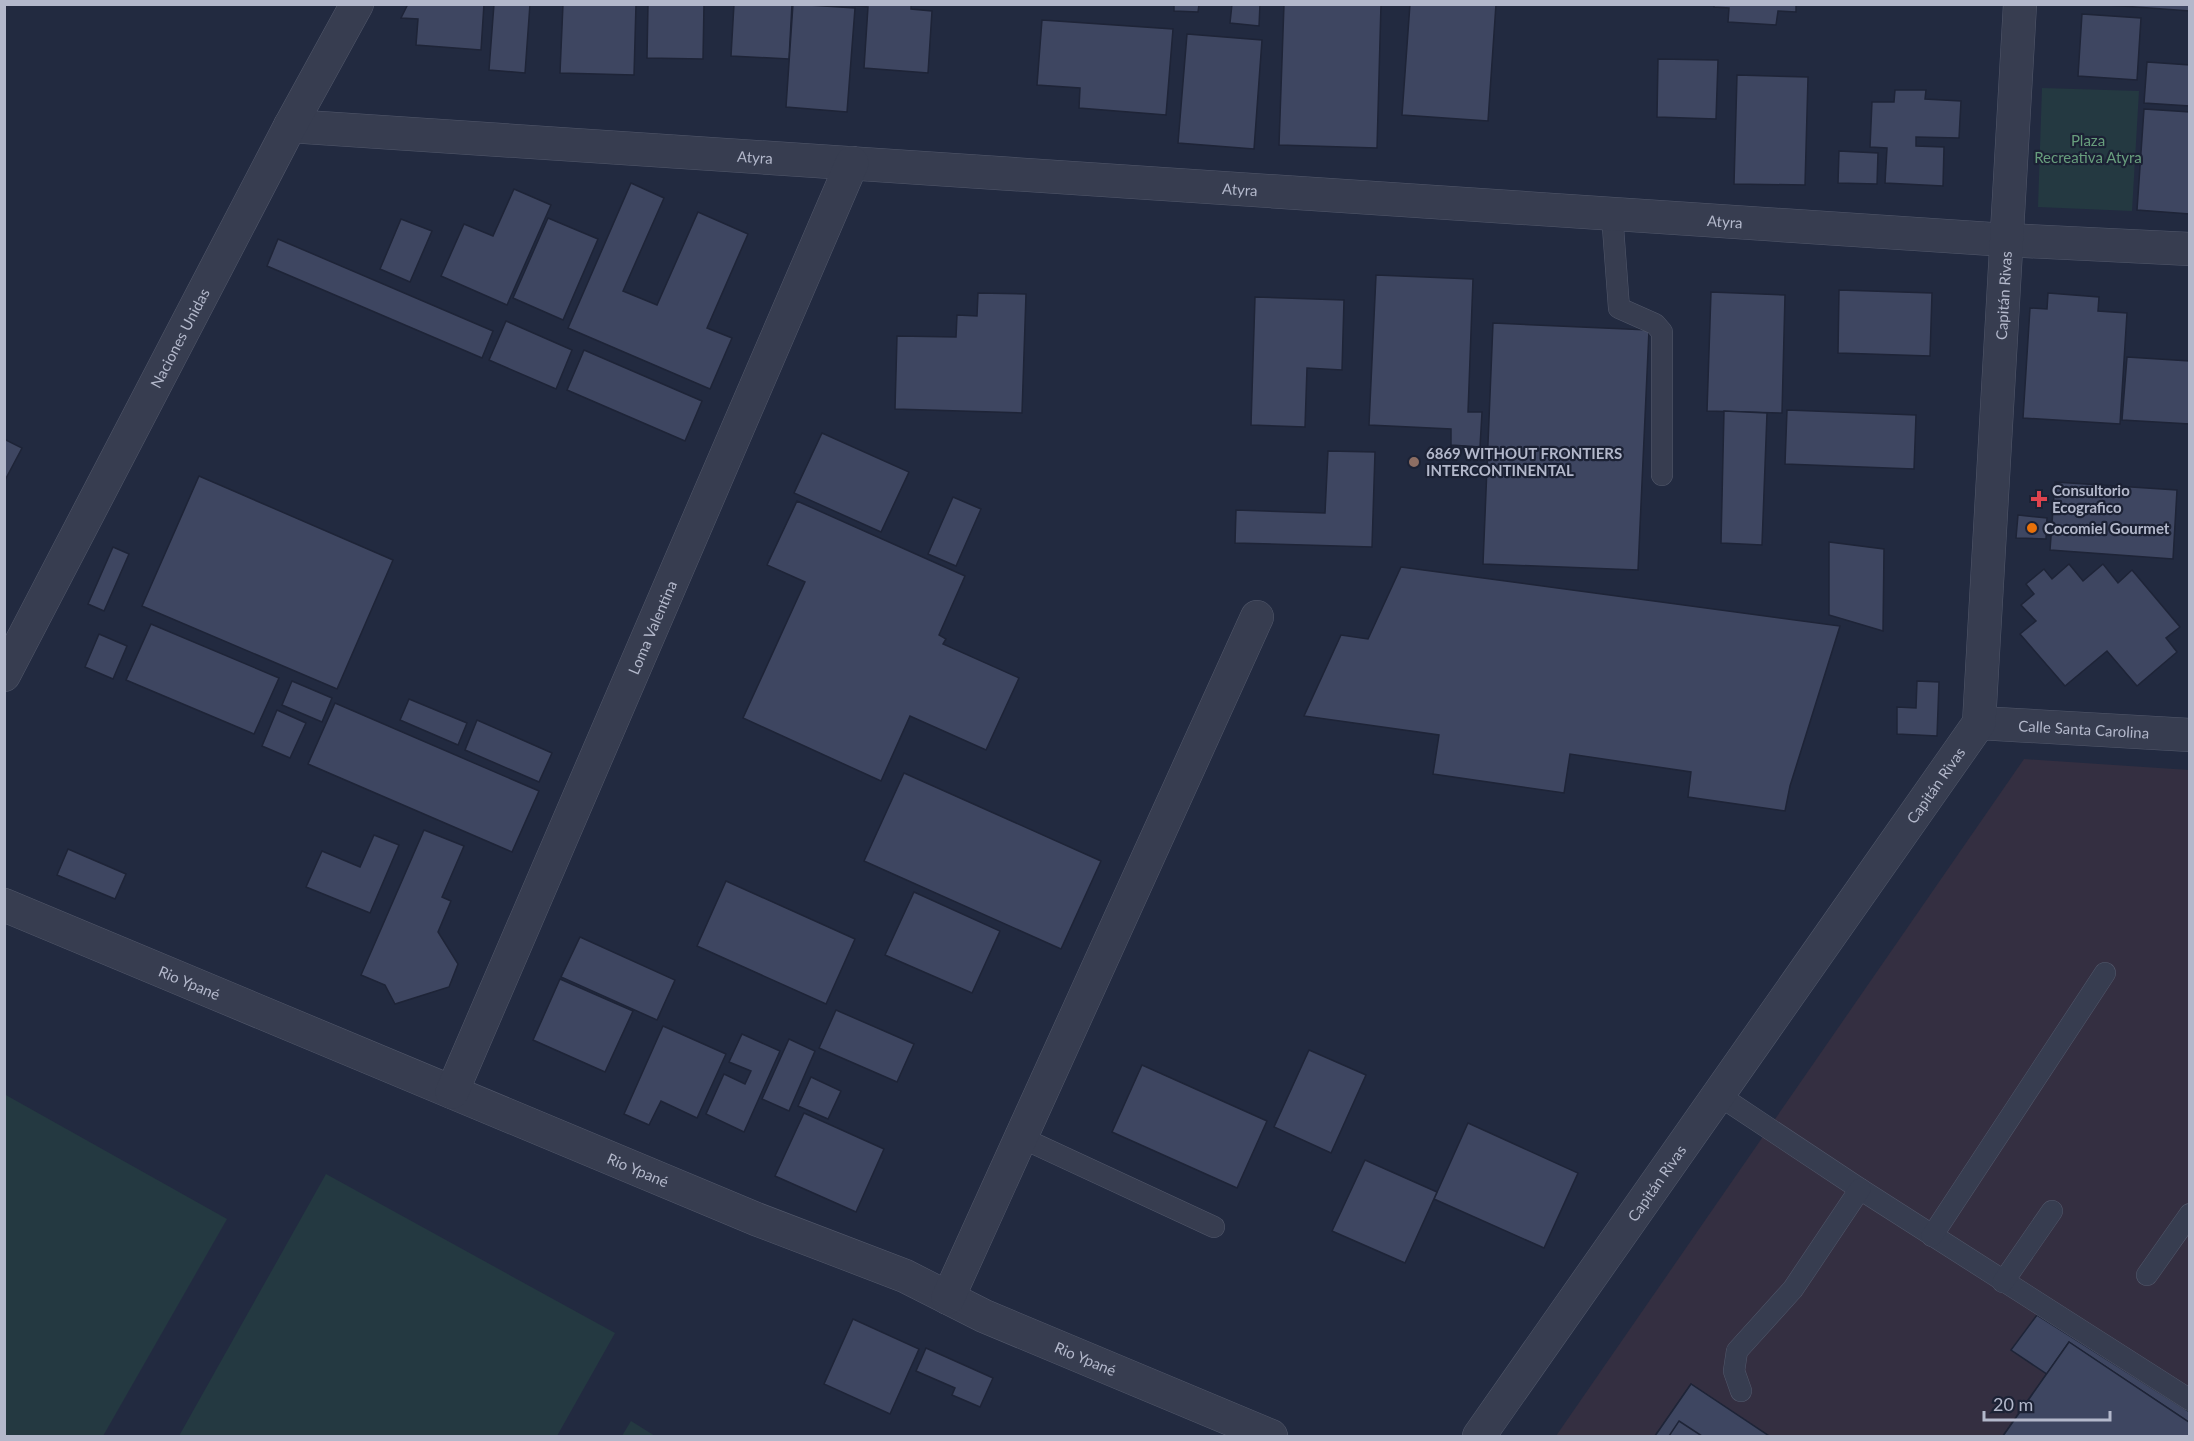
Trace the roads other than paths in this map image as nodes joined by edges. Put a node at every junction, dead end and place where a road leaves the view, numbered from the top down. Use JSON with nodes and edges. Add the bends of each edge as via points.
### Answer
{"nodes":[{"id":1,"x":357,"y":4,"type":"edge"},
{"id":2,"x":2020,"y":4,"type":"edge"},
{"id":3,"x":290,"y":126,"type":"junction"},
{"id":4,"x":852,"y":163,"type":"junction"},
{"id":5,"x":1612,"y":214,"type":"junction"},
{"id":6,"x":2006,"y":240,"type":"junction"},
{"id":7,"x":2190,"y":249,"type":"edge"},
{"id":8,"x":1662,"y":475,"type":"dead end"},
{"id":9,"x":1257,"y":617,"type":"dead end"},
{"id":10,"x":4,"y":675,"type":"edge"},
{"id":11,"x":1979,"y":723,"type":"junction"},
{"id":12,"x":2190,"y":735,"type":"edge"},
{"id":13,"x":4,"y":905,"type":"edge"},
{"id":14,"x":2105,"y":973,"type":"dead end"},
{"id":15,"x":452,"y":1092,"type":"junction"},
{"id":16,"x":1717,"y":1094,"type":"junction"},
{"id":17,"x":1020,"y":1137,"type":"junction"},
{"id":18,"x":1860,"y":1189,"type":"junction"},
{"id":19,"x":2052,"y":1211,"type":"dead end"},
{"id":20,"x":2190,"y":1214,"type":"edge"},
{"id":21,"x":1215,"y":1227,"type":"dead end"},
{"id":22,"x":1932,"y":1236,"type":"junction"},
{"id":23,"x":2147,"y":1275,"type":"dead end"},
{"id":24,"x":2003,"y":1282,"type":"junction"},
{"id":25,"x":948,"y":1298,"type":"junction"},
{"id":26,"x":1741,"y":1391,"type":"dead end"},
{"id":27,"x":2190,"y":1401,"type":"edge"},
{"id":28,"x":1271,"y":1437,"type":"edge"},
{"id":29,"x":1479,"y":1437,"type":"edge"}],
"edges":[{"from":1,"to":3,"type":"street","name":"Naciones Unidas"},
{"from":2,"to":6,"type":"street","name":"Capitán Rivas"},
{"from":3,"to":4,"type":"street","name":"Atyra"},
{"from":3,"to":10,"type":"street","name":"Naciones Unidas"},
{"from":4,"to":5,"type":"street","name":"Atyra"},
{"from":4,"to":15,"type":"street","name":"Loma Valentina"},
{"from":5,"to":6,"type":"street","name":"Atyra"},
{"from":5,"to":8,"type":"lane","via":[[1619,308],[1655,324],[1662,332]]},
{"from":6,"to":7,"type":"street","name":"Atyra"},
{"from":6,"to":11,"type":"street","name":"Capitán Rivas"},
{"from":9,"to":17,"type":"street"},
{"from":11,"to":12,"type":"street","name":"Calle Santa Carolina"},
{"from":11,"to":16,"type":"street","name":"Capitán Rivas"},
{"from":13,"to":15,"type":"street","name":"Rio Ypané"},
{"from":14,"to":22,"type":"lane"},
{"from":15,"to":25,"type":"street","name":"Rio Ypané","via":[[905,1276]]},
{"from":16,"to":18,"type":"lane"},
{"from":16,"to":29,"type":"street","name":"Capitán Rivas"},
{"from":17,"to":21,"type":"lane"},
{"from":17,"to":25,"type":"street"},
{"from":18,"to":22,"type":"lane"},
{"from":18,"to":26,"type":"lane","via":[[1793,1289],[1737,1351],[1734,1371]]},
{"from":19,"to":24,"type":"lane"},
{"from":20,"to":23,"type":"lane"},
{"from":22,"to":24,"type":"lane"},
{"from":24,"to":27,"type":"lane"},
{"from":25,"to":28,"type":"street","name":"Rio Ypané"}]}
